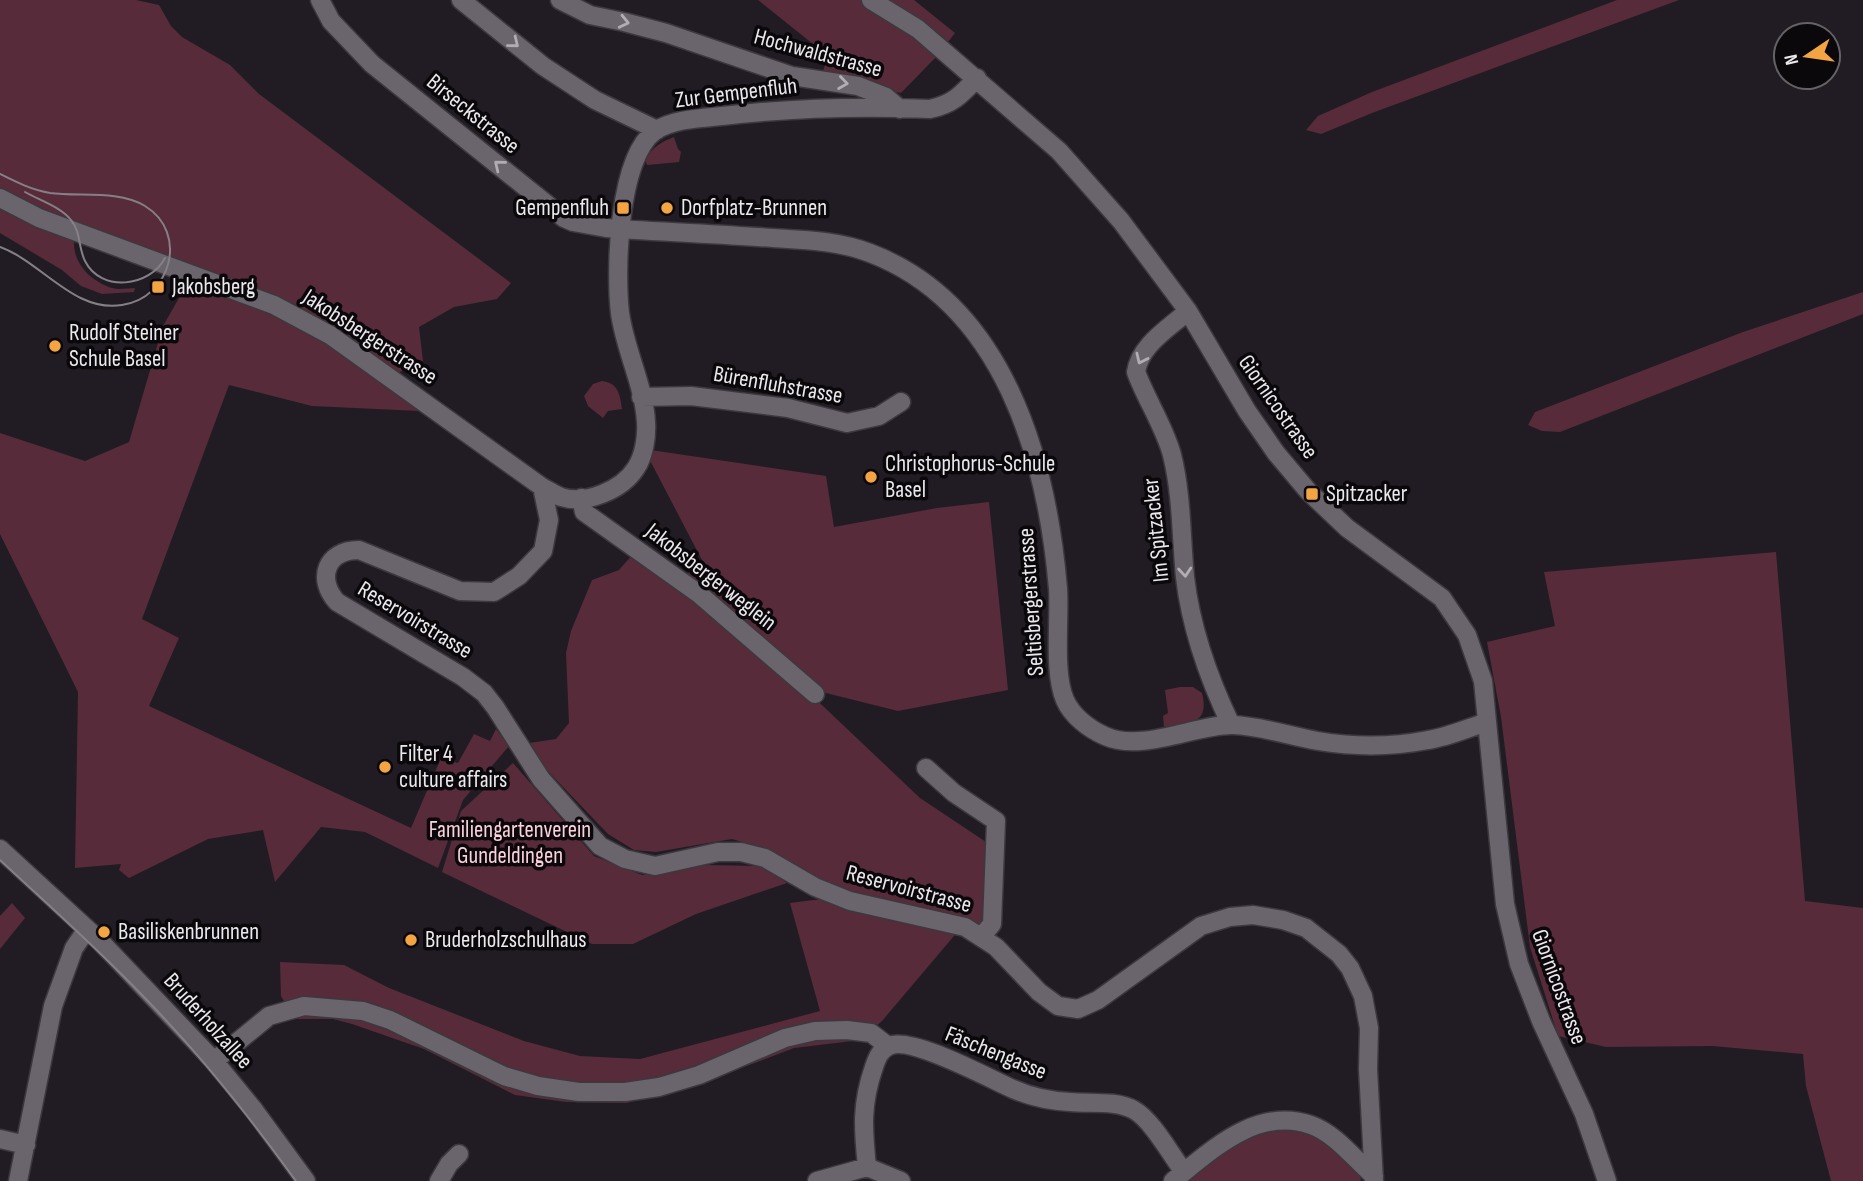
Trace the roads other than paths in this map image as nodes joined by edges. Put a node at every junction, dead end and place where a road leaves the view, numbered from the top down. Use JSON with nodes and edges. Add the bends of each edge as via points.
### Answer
{"nodes":[{"id":1,"x":320,"y":0,"type":"edge"},
{"id":2,"x":461,"y":0,"type":"edge"},
{"id":3,"x":561,"y":0,"type":"edge"},
{"id":4,"x":872,"y":0,"type":"edge"},
{"id":5,"x":977,"y":78,"type":"junction"},
{"id":6,"x":900,"y":109,"type":"junction"},
{"id":7,"x":657,"y":130,"type":"junction"},
{"id":8,"x":0,"y":198,"type":"edge"},
{"id":9,"x":620,"y":229,"type":"junction"},
{"id":10,"x":1188,"y":311,"type":"junction"},
{"id":11,"x":642,"y":397,"type":"junction"},
{"id":12,"x":901,"y":401,"type":"dead end"},
{"id":13,"x":542,"y":487,"type":"junction"},
{"id":14,"x":580,"y":498,"type":"junction"},
{"id":15,"x":815,"y":694,"type":"dead end"},
{"id":16,"x":1487,"y":722,"type":"junction"},
{"id":17,"x":1231,"y":725,"type":"junction"},
{"id":18,"x":926,"y":768,"type":"dead end"},
{"id":19,"x":0,"y":849,"type":"edge"},
{"id":20,"x":87,"y":929,"type":"junction"},
{"id":21,"x":982,"y":936,"type":"junction"},
{"id":22,"x":888,"y":1046,"type":"junction"},
{"id":23,"x":214,"y":1061,"type":"junction"},
{"id":24,"x":0,"y":1139,"type":"edge"},
{"id":25,"x":26,"y":1145,"type":"junction"},
{"id":26,"x":459,"y":1154,"type":"dead end"},
{"id":27,"x":867,"y":1167,"type":"junction"},
{"id":28,"x":1178,"y":1177,"type":"edge"},
{"id":29,"x":1374,"y":1178,"type":"edge"},
{"id":30,"x":18,"y":1181,"type":"edge"},
{"id":31,"x":306,"y":1181,"type":"edge"},
{"id":32,"x":439,"y":1181,"type":"edge"},
{"id":33,"x":817,"y":1181,"type":"edge"},
{"id":34,"x":901,"y":1181,"type":"edge"},
{"id":35,"x":1607,"y":1181,"type":"edge"}],
"edges":[{"from":9,"to":1,"type":"street","name":"Birseckstrasse","one_way":true,"via":[[564,218],[372,64],[331,21]]},
{"from":2,"to":7,"type":"street","one_way":true,"via":[[543,66],[595,100]]},
{"from":3,"to":6,"type":"street","name":"Hochwaldstrasse","one_way":true,"via":[[590,15],[666,33],[792,76],[858,86],[886,97]]},
{"from":4,"to":5,"type":"street","name":"Giornicostrasse","via":[[918,29]]},
{"from":5,"to":6,"type":"street","name":"Zur Gempenfluh","via":[[946,105]]},
{"from":5,"to":10,"type":"street","name":"Giornicostrasse","via":[[1059,151],[1121,221]]},
{"from":6,"to":7,"type":"street","name":"Zur Gempenfluh","via":[[790,108],[688,120]]},
{"from":7,"to":9,"type":"street","name":"Zur Gempenfluh","via":[[637,152]]},
{"from":8,"to":13,"type":"street","name":"Jakobsbergerstrasse","via":[[39,218],[274,305],[330,335]]},
{"from":9,"to":11,"type":"street","name":"Zur Gempenfluh","via":[[620,313]]},
{"from":9,"to":17,"type":"street","name":"Seltisbergerstrasse","via":[[828,242],[873,254],[934,288],[971,325],[997,367],[1035,455],[1054,542],[1059,671],[1065,699],[1082,723],[1107,738],[1136,741]]},
{"from":10,"to":16,"type":"street","name":"Giornicostrasse","via":[[1247,411],[1308,491],[1347,528],[1442,598],[1467,635],[1483,681]]},
{"from":10,"to":17,"type":"street","name":"Im Spitzacker","one_way":true,"via":[[1146,348],[1138,358],[1136,372],[1171,452],[1179,491],[1185,580],[1197,636]]},
{"from":11,"to":12,"type":"street","name":"Bürenfluhstrasse","via":[[691,396],[776,406],[847,423],[878,416]]},
{"from":11,"to":14,"type":"street","name":"Zur Gempenfluh","via":[[644,449],[636,468],[605,493]]},
{"from":13,"to":14,"type":"street","name":"Jakobsbergerstrasse","via":[[559,496]]},
{"from":13,"to":21,"type":"street","name":"Reservoirstrasse","via":[[548,520],[543,551],[519,576],[494,592],[460,591],[351,550],[333,559],[326,570],[329,593],[484,693],[541,779],[600,846],[617,855],[654,866],[718,852],[741,852],[765,858],[850,901],[965,927]]},
{"from":14,"to":15,"type":"street","name":"Jakobsbergerweglein","via":[[584,512],[699,594]]},
{"from":16,"to":17,"type":"street","name":"Seltisbergerstrasse","via":[[1430,740],[1379,746]]},
{"from":16,"to":35,"type":"street","name":"Giornicostrasse","via":[[1506,904],[1519,964],[1584,1114]]},
{"from":18,"to":21,"type":"street","via":[[996,821],[992,924]]},
{"from":19,"to":20,"type":"street","name":"Bruderholzallee"},
{"from":20,"to":23,"type":"street","name":"Bruderholzallee"},
{"from":20,"to":25,"type":"street","via":[[74,947],[53,1006]]},
{"from":21,"to":29,"type":"street","name":"Reservoirstrasse","via":[[1038,992],[1058,1006],[1078,1009],[1098,1000],[1201,926],[1254,915],[1306,928],[1339,954],[1363,996],[1369,1028]]},
{"from":22,"to":23,"type":"street","name":"Fäschengasse","via":[[871,1033],[815,1031],[785,1038],[659,1087],[579,1092],[503,1076],[363,1011],[304,1006],[269,1016]]},
{"from":22,"to":27,"type":"street","via":[[877,1059],[866,1091]]},
{"from":22,"to":28,"type":"street","name":"Fäschengasse","via":[[902,1043],[1040,1098],[1134,1110],[1146,1121]]},
{"from":23,"to":31,"type":"street","name":"Bruderholzallee"},
{"from":24,"to":25,"type":"street"},
{"from":25,"to":30,"type":"street"},
{"from":26,"to":32,"type":"street"},
{"from":27,"to":33,"type":"street"},
{"from":27,"to":34,"type":"street"},
{"from":28,"to":29,"type":"street","via":[[1228,1138],[1280,1120],[1312,1125],[1342,1145]]}]}
